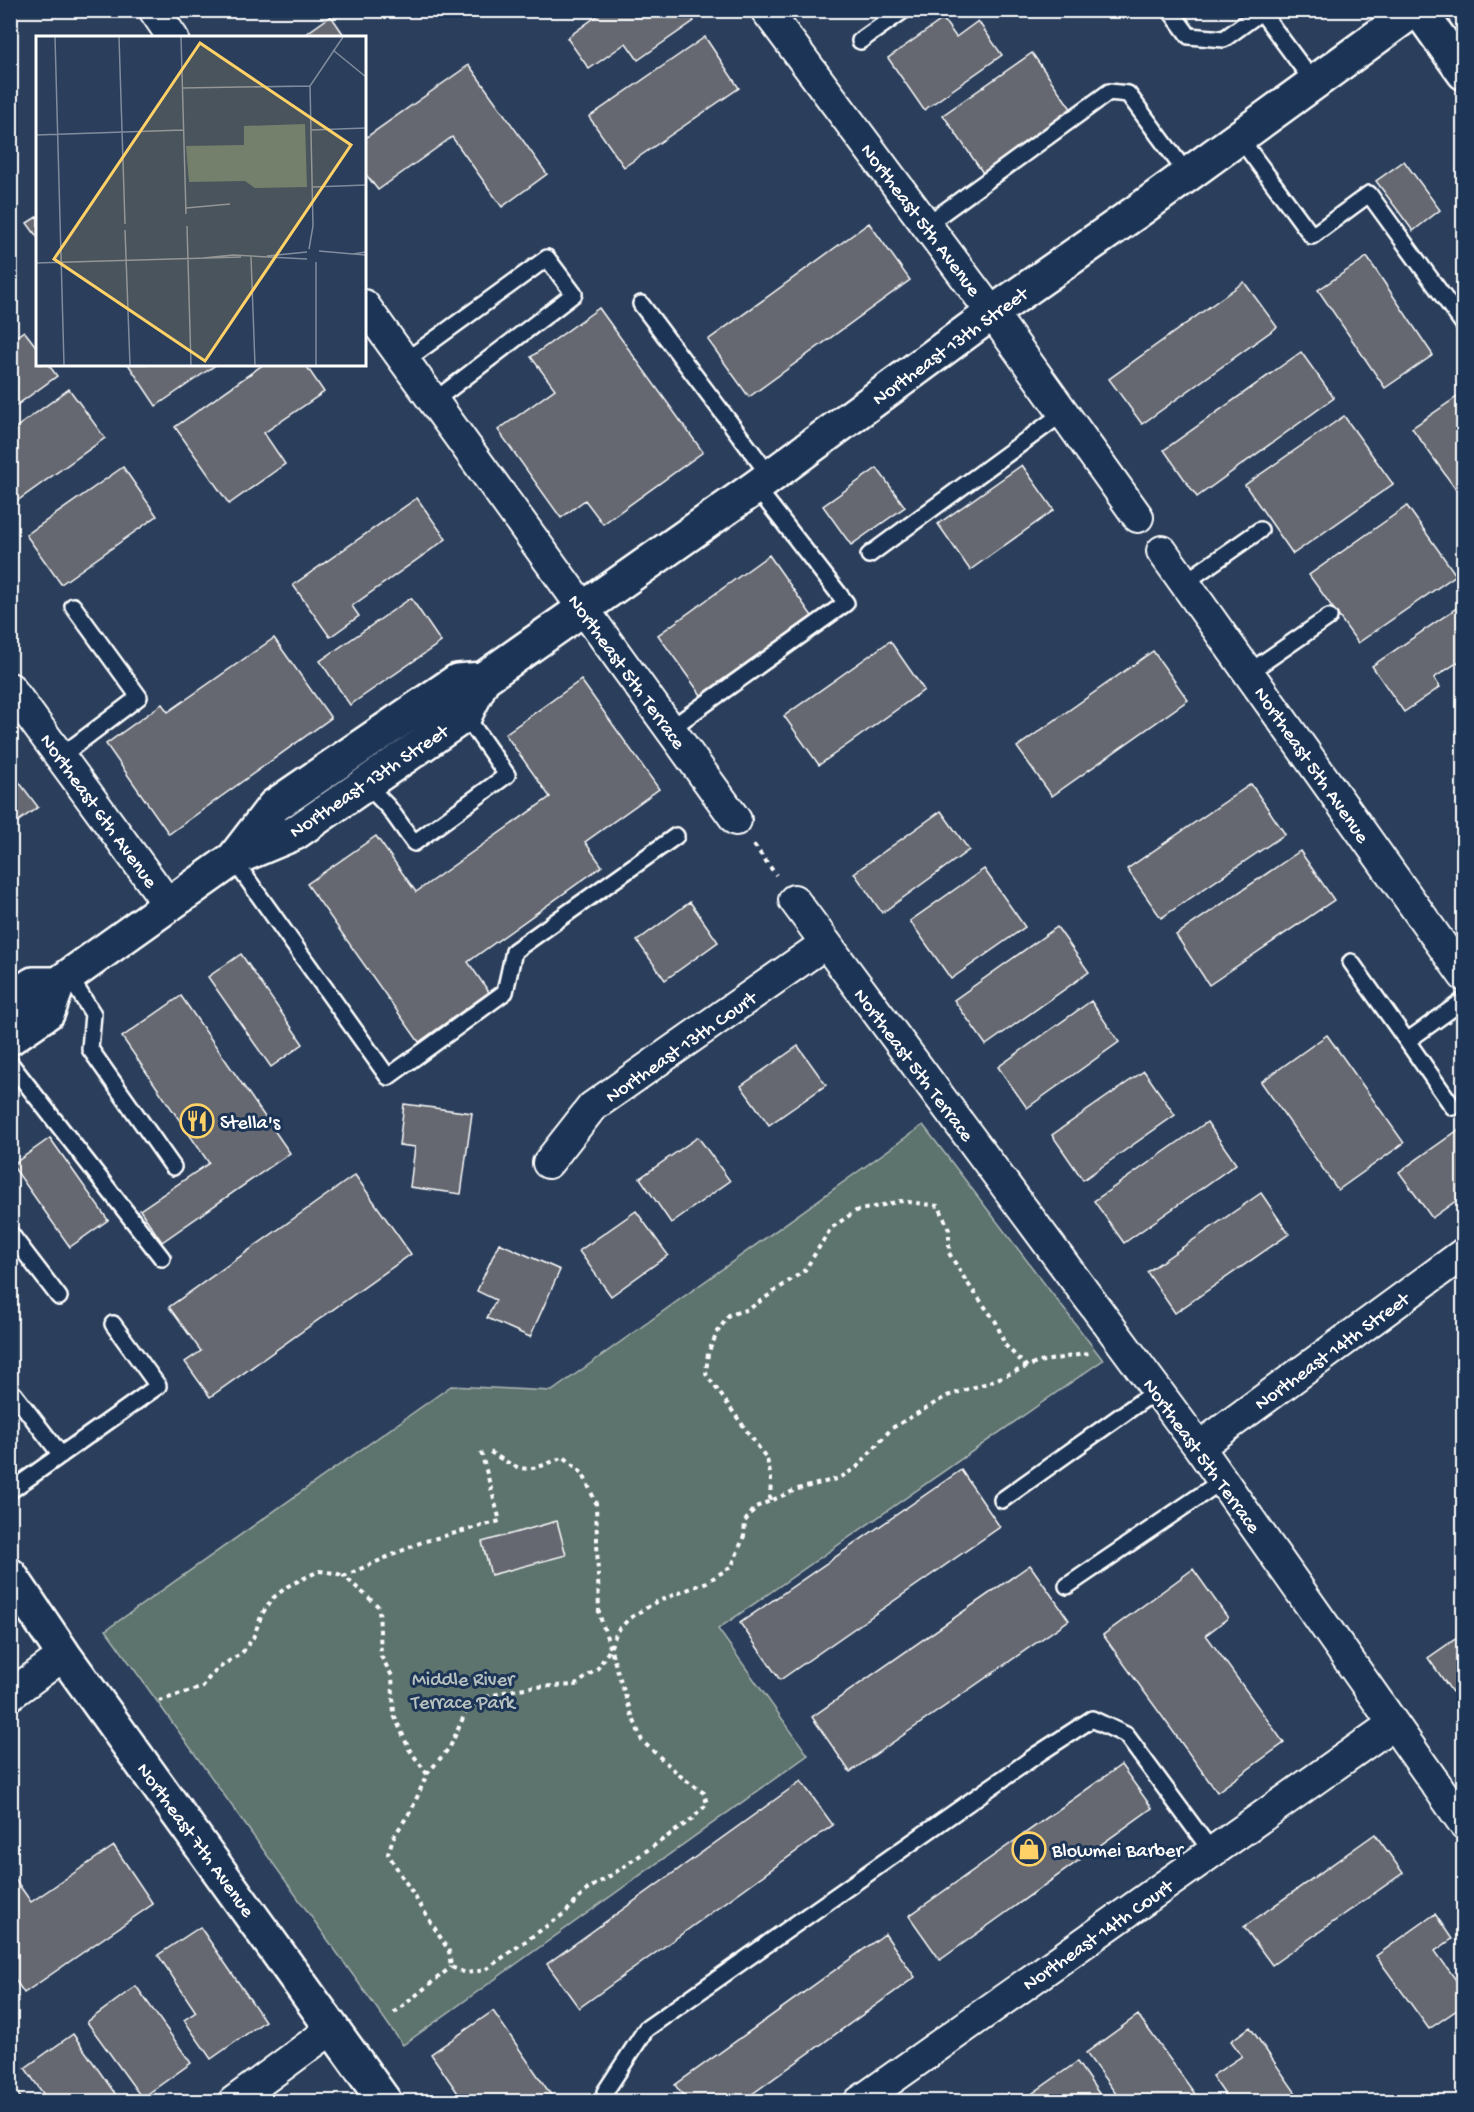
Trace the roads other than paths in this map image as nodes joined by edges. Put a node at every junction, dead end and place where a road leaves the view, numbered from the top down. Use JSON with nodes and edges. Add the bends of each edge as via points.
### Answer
{"nodes":[{"id":1,"x":154,"y":10,"type":"edge"},
{"id":2,"x":766,"y":10,"type":"edge"},
{"id":3,"x":904,"y":10,"type":"edge"},
{"id":4,"x":1170,"y":10,"type":"edge"},
{"id":5,"x":1414,"y":10,"type":"edge"},
{"id":6,"x":1419,"y":10,"type":"edge"},
{"id":7,"x":1261,"y":11,"type":"edge"},
{"id":8,"x":172,"y":36,"type":"edge"},
{"id":9,"x":860,"y":41,"type":"dead end"},
{"id":10,"x":1464,"y":73,"type":"edge"},
{"id":11,"x":1314,"y":83,"type":"junction"},
{"id":12,"x":1239,"y":137,"type":"junction"},
{"id":13,"x":1187,"y":174,"type":"junction"},
{"id":14,"x":926,"y":225,"type":"junction"},
{"id":15,"x":641,"y":304,"type":"dead end"},
{"id":16,"x":366,"y":308,"type":"edge"},
{"id":17,"x":992,"y":313,"type":"junction"},
{"id":18,"x":1464,"y":325,"type":"edge"},
{"id":19,"x":405,"y":361,"type":"junction"},
{"id":20,"x":434,"y":401,"type":"junction"},
{"id":21,"x":1063,"y":413,"type":"junction"},
{"id":22,"x":763,"y":481,"type":"junction"},
{"id":23,"x":1138,"y":517,"type":"dead end"},
{"id":24,"x":1260,"y":530,"type":"dead end"},
{"id":25,"x":1162,"y":551,"type":"dead end"},
{"id":26,"x":870,"y":555,"type":"dead end"},
{"id":27,"x":1184,"y":583,"type":"junction"},
{"id":28,"x":73,"y":606,"type":"dead end"},
{"id":29,"x":582,"y":608,"type":"junction"},
{"id":30,"x":1329,"y":617,"type":"dead end"},
{"id":31,"x":1248,"y":673,"type":"junction"},
{"id":32,"x":483,"y":679,"type":"junction"},
{"id":33,"x":13,"y":695,"type":"edge"},
{"id":34,"x":465,"y":715,"type":"junction"},
{"id":35,"x":670,"y":729,"type":"junction"},
{"id":36,"x":61,"y":756,"type":"junction"},
{"id":37,"x":366,"y":784,"type":"junction"},
{"id":38,"x":736,"y":820,"type":"road end"},
{"id":39,"x":676,"y":836,"type":"dead end"},
{"id":40,"x":233,"y":859,"type":"junction"},
{"id":41,"x":794,"y":900,"type":"road end"},
{"id":42,"x":168,"y":904,"type":"junction"},
{"id":43,"x":826,"y":944,"type":"junction"},
{"id":44,"x":1351,"y":962,"type":"dead end"},
{"id":45,"x":1464,"y":976,"type":"edge"},
{"id":46,"x":63,"y":980,"type":"junction"},
{"id":47,"x":10,"y":1000,"type":"edge"},
{"id":48,"x":1464,"y":1000,"type":"edge"},
{"id":49,"x":10,"y":1038,"type":"edge"},
{"id":50,"x":1407,"y":1041,"type":"junction"},
{"id":51,"x":10,"y":1063,"type":"edge"},
{"id":52,"x":1453,"y":1107,"type":"dead end"},
{"id":53,"x":548,"y":1163,"type":"dead end"},
{"id":54,"x":173,"y":1167,"type":"dead end"},
{"id":55,"x":10,"y":1233,"type":"edge"},
{"id":56,"x":1464,"y":1253,"type":"edge"},
{"id":57,"x":162,"y":1258,"type":"dead end"},
{"id":58,"x":59,"y":1297,"type":"dead end"},
{"id":59,"x":113,"y":1324,"type":"dead end"},
{"id":60,"x":1157,"y":1390,"type":"junction"},
{"id":61,"x":14,"y":1394,"type":"dead end"},
{"id":62,"x":1199,"y":1447,"type":"junction"},
{"id":63,"x":61,"y":1455,"type":"junction"},
{"id":64,"x":1223,"y":1480,"type":"junction"},
{"id":65,"x":10,"y":1491,"type":"edge"},
{"id":66,"x":1002,"y":1500,"type":"dead end"},
{"id":67,"x":10,"y":1575,"type":"edge"},
{"id":68,"x":1067,"y":1586,"type":"dead end"},
{"id":69,"x":64,"y":1655,"type":"junction"},
{"id":70,"x":10,"y":1695,"type":"edge"},
{"id":71,"x":1393,"y":1724,"type":"junction"},
{"id":72,"x":1464,"y":1824,"type":"edge"},
{"id":73,"x":1212,"y":1852,"type":"junction"},
{"id":74,"x":333,"y":2028,"type":"junction"},
{"id":75,"x":233,"y":2102,"type":"edge"},
{"id":76,"x":385,"y":2102,"type":"edge"},
{"id":77,"x":609,"y":2102,"type":"edge"},
{"id":78,"x":859,"y":2102,"type":"edge"}],
"edges":[{"from":1,"to":8,"type":"street"},
{"from":2,"to":14,"type":"street","name":"Northeast 5th Avenue"},
{"from":3,"to":9,"type":"lane"},
{"from":4,"to":7,"type":"lane","via":[[1189,36],[1224,39]]},
{"from":5,"to":11,"type":"street","name":"Northeast 13th Street"},
{"from":6,"to":10,"type":"street"},
{"from":7,"to":11,"type":"lane"},
{"from":11,"to":12,"type":"street","name":"Northeast 13th Street"},
{"from":12,"to":13,"type":"street","name":"Northeast 13th Street"},
{"from":12,"to":18,"type":"lane","via":[[1312,236],[1368,194]]},
{"from":13,"to":14,"type":"lane","via":[[1128,94],[1109,92]]},
{"from":13,"to":17,"type":"street","name":"Northeast 13th Street"},
{"from":14,"to":17,"type":"street","name":"Northeast 5th Avenue"},
{"from":15,"to":22,"type":"lane"},
{"from":16,"to":19,"type":"street","name":"Northeast 5th Terrace"},
{"from":17,"to":21,"type":"street","name":"Northeast 5th Avenue"},
{"from":17,"to":22,"type":"street","name":"Northeast 13th Street"},
{"from":19,"to":20,"type":"street","name":"Northeast 5th Terrace"},
{"from":19,"to":20,"type":"lane","via":[[547,258],[574,294]]},
{"from":20,"to":29,"type":"street","name":"Northeast 5th Terrace"},
{"from":21,"to":23,"type":"street","name":"Northeast 5th Avenue"},
{"from":21,"to":26,"type":"lane"},
{"from":22,"to":29,"type":"street","name":"Northeast 13th Street"},
{"from":22,"to":35,"type":"lane","via":[[846,603]]},
{"from":24,"to":27,"type":"lane"},
{"from":25,"to":27,"type":"street","name":"Northeast 5th Avenue"},
{"from":27,"to":31,"type":"street","name":"Northeast 5th Avenue"},
{"from":28,"to":36,"type":"lane","via":[[139,697]]},
{"from":29,"to":32,"type":"street","name":"Northeast 13th Street"},
{"from":29,"to":35,"type":"street","name":"Northeast 5th Terrace"},
{"from":30,"to":31,"type":"lane"},
{"from":31,"to":45,"type":"street","name":"Northeast 5th Avenue"},
{"from":32,"to":34,"type":"street","name":"Northeast 13th Street"},
{"from":32,"to":40,"type":"street","name":"Northeast 13th Street","via":[[458,681],[274,806]]},
{"from":33,"to":36,"type":"street","name":"Northeast 6th Avenue"},
{"from":34,"to":37,"type":"street","name":"Northeast 13th Street"},
{"from":34,"to":37,"type":"lane","via":[[507,775],[414,843]]},
{"from":35,"to":38,"type":"street","name":"Northeast 5th Terrace"},
{"from":36,"to":42,"type":"street","name":"Northeast 6th Avenue"},
{"from":37,"to":40,"type":"street","name":"Northeast 13th Street","via":[[295,833]]},
{"from":39,"to":40,"type":"lane","via":[[514,951],[505,992],[388,1077]]},
{"from":40,"to":42,"type":"street","name":"Northeast 13th Street"},
{"from":41,"to":43,"type":"street","name":"Northeast 5th Terrace"},
{"from":42,"to":46,"type":"street","name":"Northeast 13th Street"},
{"from":43,"to":53,"type":"street","name":"Northeast 13th Court","via":[[592,1107]]},
{"from":43,"to":60,"type":"street","name":"Northeast 5th Terrace"},
{"from":44,"to":50,"type":"lane"},
{"from":46,"to":47,"type":"street","via":[[33,984]]},
{"from":46,"to":49,"type":"street","via":[[48,1012]]},
{"from":46,"to":54,"type":"lane","via":[[93,1014],[90,1049]]},
{"from":48,"to":50,"type":"lane"},
{"from":50,"to":52,"type":"lane"},
{"from":51,"to":57,"type":"lane"},
{"from":55,"to":58,"type":"lane"},
{"from":56,"to":62,"type":"street","name":"Northeast 14th Street"},
{"from":59,"to":63,"type":"lane","via":[[158,1386]]},
{"from":60,"to":62,"type":"street","name":"Northeast 5th Terrace"},
{"from":60,"to":66,"type":"lane"},
{"from":61,"to":63,"type":"lane"},
{"from":62,"to":64,"type":"street","name":"Northeast 5th Terrace"},
{"from":63,"to":65,"type":"lane"},
{"from":64,"to":68,"type":"lane"},
{"from":64,"to":71,"type":"street","name":"Northeast 5th Terrace"},
{"from":67,"to":69,"type":"street","name":"Northeast 7th Avenue"},
{"from":69,"to":70,"type":"street"},
{"from":69,"to":74,"type":"street","name":"Northeast 7th Avenue"},
{"from":71,"to":72,"type":"street","name":"Northeast 5th Terrace"},
{"from":71,"to":73,"type":"street","name":"Northeast 14th Court"},
{"from":73,"to":77,"type":"lane","via":[[1126,1735],[1092,1719],[646,2029],[605,2092]]},
{"from":73,"to":78,"type":"street","name":"Northeast 14th Court"},
{"from":74,"to":75,"type":"street"},
{"from":74,"to":76,"type":"street","name":"Northeast 7th Avenue"}]}
